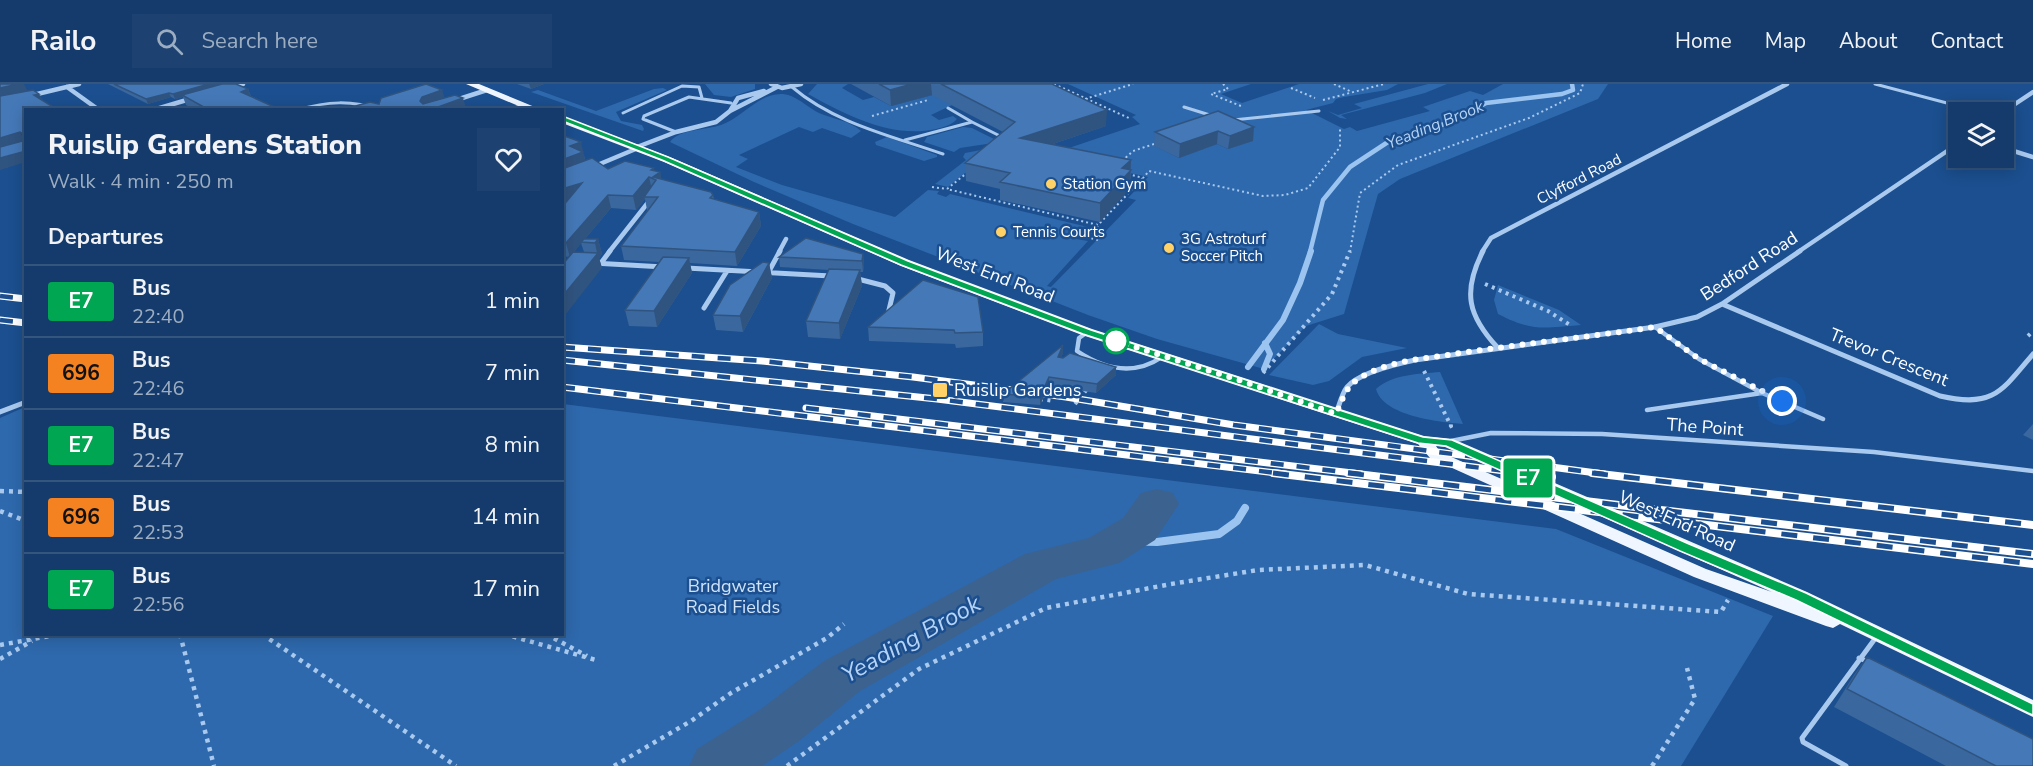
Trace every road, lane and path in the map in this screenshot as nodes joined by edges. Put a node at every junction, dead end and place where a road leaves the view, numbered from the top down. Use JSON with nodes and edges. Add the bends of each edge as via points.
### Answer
{"nodes":[{"id":1,"x":79,"y":84,"type":"edge"},
{"id":2,"x":243,"y":84,"type":"edge"},
{"id":3,"x":471,"y":84,"type":"edge"},
{"id":4,"x":771,"y":84,"type":"edge"},
{"id":5,"x":801,"y":84,"type":"edge"},
{"id":6,"x":1054,"y":84,"type":"edge"},
{"id":7,"x":1134,"y":84,"type":"edge"},
{"id":8,"x":1223,"y":84,"type":"edge"},
{"id":9,"x":1334,"y":84,"type":"edge"},
{"id":10,"x":1384,"y":84,"type":"edge"},
{"id":11,"x":1584,"y":84,"type":"edge"},
{"id":12,"x":1787,"y":84,"type":"edge"},
{"id":13,"x":1875,"y":84,"type":"edge"},
{"id":14,"x":67,"y":87,"type":"junction"},
{"id":15,"x":777,"y":87,"type":"junction"},
{"id":16,"x":792,"y":87,"type":"junction"},
{"id":17,"x":1291,"y":88,"type":"dead end"},
{"id":18,"x":220,"y":90,"type":"edge"},
{"id":19,"x":487,"y":90,"type":"junction"},
{"id":20,"x":1352,"y":92,"type":"junction"},
{"id":21,"x":2033,"y":92,"type":"edge"},
{"id":22,"x":29,"y":96,"type":"edge"},
{"id":23,"x":198,"y":97,"type":"edge"},
{"id":24,"x":702,"y":98,"type":"junction"},
{"id":25,"x":1085,"y":99,"type":"junction"},
{"id":26,"x":928,"y":100,"type":"dead end"},
{"id":27,"x":1321,"y":100,"type":"junction"},
{"id":28,"x":1078,"y":101,"type":"edge"},
{"id":29,"x":449,"y":102,"type":"edge"},
{"id":30,"x":731,"y":103,"type":"junction"},
{"id":31,"x":1948,"y":103,"type":"edge"},
{"id":32,"x":1310,"y":104,"type":"dead end"},
{"id":33,"x":526,"y":105,"type":"junction"},
{"id":34,"x":2014,"y":105,"type":"edge"},
{"id":35,"x":1184,"y":106,"type":"dead end"},
{"id":36,"x":1242,"y":107,"type":"dead end"},
{"id":37,"x":96,"y":108,"type":"edge"},
{"id":38,"x":160,"y":108,"type":"edge"},
{"id":39,"x":304,"y":108,"type":"edge"},
{"id":40,"x":376,"y":108,"type":"edge"},
{"id":41,"x":515,"y":108,"type":"edge"},
{"id":42,"x":533,"y":108,"type":"edge"},
{"id":43,"x":948,"y":108,"type":"edge"},
{"id":44,"x":730,"y":111,"type":"junction"},
{"id":45,"x":1319,"y":111,"type":"dead end"},
{"id":46,"x":623,"y":113,"type":"dead end"},
{"id":47,"x":1217,"y":117,"type":"edge"},
{"id":48,"x":862,"y":119,"type":"dead end"},
{"id":49,"x":1131,"y":119,"type":"dead end"},
{"id":50,"x":1226,"y":119,"type":"edge"},
{"id":51,"x":564,"y":120,"type":"edge"},
{"id":52,"x":972,"y":122,"type":"junction"},
{"id":53,"x":1340,"y":127,"type":"dead end"},
{"id":54,"x":875,"y":129,"type":"junction"},
{"id":55,"x":676,"y":132,"type":"junction"},
{"id":56,"x":870,"y":134,"type":"dead end"},
{"id":57,"x":1006,"y":139,"type":"edge"},
{"id":58,"x":905,"y":140,"type":"junction"},
{"id":59,"x":1160,"y":141,"type":"edge"},
{"id":60,"x":638,"y":147,"type":"junction"},
{"id":61,"x":1948,"y":150,"type":"edge"},
{"id":62,"x":2014,"y":151,"type":"edge"},
{"id":63,"x":943,"y":154,"type":"dead end"},
{"id":64,"x":2033,"y":157,"type":"edge"},
{"id":65,"x":1119,"y":164,"type":"edge"},
{"id":66,"x":591,"y":168,"type":"edge"},
{"id":67,"x":972,"y":169,"type":"edge"},
{"id":68,"x":1122,"y":173,"type":"edge"},
{"id":69,"x":1143,"y":178,"type":"junction"},
{"id":70,"x":932,"y":187,"type":"dead end"},
{"id":71,"x":947,"y":189,"type":"junction"},
{"id":72,"x":654,"y":194,"type":"edge"},
{"id":73,"x":1098,"y":225,"type":"junction"},
{"id":74,"x":786,"y":239,"type":"dead end"},
{"id":75,"x":1098,"y":240,"type":"dead end"},
{"id":76,"x":582,"y":262,"type":"edge"},
{"id":77,"x":601,"y":263,"type":"junction"},
{"id":78,"x":670,"y":267,"type":"edge"},
{"id":79,"x":681,"y":268,"type":"edge"},
{"id":80,"x":727,"y":271,"type":"junction"},
{"id":81,"x":768,"y":273,"type":"junction"},
{"id":82,"x":839,"y":277,"type":"edge"},
{"id":83,"x":849,"y":277,"type":"edge"},
{"id":84,"x":1473,"y":280,"type":"junction"},
{"id":85,"x":1722,"y":304,"type":"junction"},
{"id":86,"x":704,"y":308,"type":"dead end"},
{"id":87,"x":886,"y":318,"type":"edge"},
{"id":88,"x":1655,"y":327,"type":"junction"},
{"id":89,"x":2033,"y":331,"type":"edge"},
{"id":90,"x":1087,"y":332,"type":"junction"},
{"id":91,"x":2028,"y":336,"type":"dead end"},
{"id":92,"x":1588,"y":337,"type":"junction"},
{"id":93,"x":1498,"y":348,"type":"junction"},
{"id":94,"x":2033,"y":354,"type":"edge"},
{"id":95,"x":1162,"y":357,"type":"junction"},
{"id":96,"x":1415,"y":360,"type":"junction"},
{"id":97,"x":1262,"y":373,"type":"dead end"},
{"id":98,"x":1090,"y":386,"type":"edge"},
{"id":99,"x":1762,"y":393,"type":"junction"},
{"id":100,"x":1036,"y":399,"type":"edge"},
{"id":101,"x":1054,"y":401,"type":"dead end"},
{"id":102,"x":24,"y":403,"type":"edge"},
{"id":103,"x":1075,"y":404,"type":"dead end"},
{"id":104,"x":1647,"y":410,"type":"dead end"},
{"id":105,"x":0,"y":412,"type":"edge"},
{"id":106,"x":1336,"y":414,"type":"junction"},
{"id":107,"x":1823,"y":418,"type":"dead end"},
{"id":108,"x":1445,"y":436,"type":"junction"},
{"id":109,"x":1422,"y":441,"type":"junction"},
{"id":110,"x":2033,"y":471,"type":"edge"},
{"id":111,"x":0,"y":491,"type":"edge"},
{"id":112,"x":24,"y":492,"type":"edge"},
{"id":113,"x":0,"y":511,"type":"edge"},
{"id":114,"x":24,"y":520,"type":"edge"},
{"id":115,"x":1730,"y":598,"type":"dead end"},
{"id":116,"x":844,"y":624,"type":"dead end"},
{"id":117,"x":39,"y":636,"type":"edge"},
{"id":118,"x":50,"y":636,"type":"edge"},
{"id":119,"x":181,"y":636,"type":"edge"},
{"id":120,"x":265,"y":636,"type":"edge"},
{"id":121,"x":511,"y":636,"type":"edge"},
{"id":122,"x":550,"y":636,"type":"edge"},
{"id":123,"x":1877,"y":636,"type":"junction"},
{"id":124,"x":34,"y":639,"type":"junction"},
{"id":125,"x":0,"y":645,"type":"edge"},
{"id":126,"x":1859,"y":658,"type":"junction"},
{"id":127,"x":0,"y":660,"type":"edge"},
{"id":128,"x":1876,"y":665,"type":"edge"},
{"id":129,"x":1687,"y":668,"type":"dead end"},
{"id":130,"x":2033,"y":709,"type":"edge"},
{"id":131,"x":214,"y":766,"type":"edge"},
{"id":132,"x":456,"y":766,"type":"edge"},
{"id":133,"x":614,"y":766,"type":"edge"},
{"id":134,"x":787,"y":766,"type":"edge"},
{"id":135,"x":1652,"y":766,"type":"edge"},
{"id":136,"x":1846,"y":766,"type":"edge"}],
"edges":[{"from":1,"to":14,"type":"street"},
{"from":2,"to":18,"type":"street"},
{"from":3,"to":19,"type":"main road"},
{"from":4,"to":15,"type":"street"},
{"from":5,"to":16,"type":"street"},
{"from":6,"to":25,"type":"path"},
{"from":7,"to":25,"type":"path"},
{"from":8,"to":36,"type":"path","via":[[1228,89],[1211,94]]},
{"from":9,"to":20,"type":"path"},
{"from":10,"to":20,"type":"path"},
{"from":11,"to":97,"type":"path","via":[[1580,93],[1529,118],[1398,165],[1360,193],[1351,249],[1336,288]]},
{"from":12,"to":84,"type":"street","name":"Clyfford Road","via":[[1491,238],[1481,252]]},
{"from":13,"to":31,"type":"lane"},
{"from":14,"to":22,"type":"street"},
{"from":14,"to":37,"type":"street"},
{"from":15,"to":16,"type":"street"},
{"from":15,"to":30,"type":"street"},
{"from":15,"to":44,"type":"street"},
{"from":16,"to":54,"type":"lane","via":[[800,97],[817,106]]},
{"from":17,"to":27,"type":"path"},
{"from":19,"to":29,"type":"street"},
{"from":19,"to":33,"type":"main road"},
{"from":20,"to":27,"type":"path"},
{"from":21,"to":34,"type":"street"},
{"from":23,"to":38,"type":"street"},
{"from":24,"to":30,"type":"lane"},
{"from":24,"to":46,"type":"lane","via":[[699,87],[682,86]]},
{"from":24,"to":55,"type":"lane","via":[[683,98],[644,116],[643,119]]},
{"from":25,"to":28,"type":"path"},
{"from":25,"to":49,"type":"path"},
{"from":26,"to":48,"type":"path"},
{"from":27,"to":32,"type":"path"},
{"from":30,"to":44,"type":"street"},
{"from":33,"to":41,"type":"lane"},
{"from":33,"to":42,"type":"main road"},
{"from":35,"to":47,"type":"lane"},
{"from":39,"to":40,"type":"lane","via":[[338,101]]},
{"from":43,"to":52,"type":"lane"},
{"from":44,"to":55,"type":"street","via":[[716,122]]},
{"from":45,"to":50,"type":"lane"},
{"from":51,"to":60,"type":"main road","name":"West End Road"},
{"from":52,"to":57,"type":"lane"},
{"from":52,"to":58,"type":"lane"},
{"from":53,"to":69,"type":"path","via":[[1340,147],[1308,188],[1292,194],[1263,196],[1149,171]]},
{"from":54,"to":56,"type":"lane"},
{"from":54,"to":58,"type":"lane"},
{"from":55,"to":60,"type":"street"},
{"from":58,"to":63,"type":"lane"},
{"from":59,"to":65,"type":"path","via":[[1133,151]]},
{"from":60,"to":66,"type":"street"},
{"from":60,"to":90,"type":"main road","name":"West End Road","via":[[905,263]]},
{"from":61,"to":85,"type":"street","name":"Bedford Road"},
{"from":62,"to":64,"type":"street"},
{"from":67,"to":71,"type":"path"},
{"from":68,"to":69,"type":"path"},
{"from":69,"to":73,"type":"path"},
{"from":70,"to":71,"type":"path"},
{"from":71,"to":73,"type":"path"},
{"from":72,"to":77,"type":"street"},
{"from":73,"to":75,"type":"path","via":[[1087,237]]},
{"from":74,"to":81,"type":"street"},
{"from":76,"to":77,"type":"street"},
{"from":77,"to":78,"type":"street"},
{"from":79,"to":80,"type":"street"},
{"from":80,"to":81,"type":"street"},
{"from":80,"to":86,"type":"street"},
{"from":81,"to":82,"type":"street"},
{"from":83,"to":87,"type":"street","via":[[885,286],[893,293]]},
{"from":84,"to":92,"type":"path","via":[[1548,310]]},
{"from":84,"to":93,"type":"street","name":"Clyfford Road","via":[[1475,318]]},
{"from":85,"to":88,"type":"street","name":"Bedford Road","via":[[1697,317]]},
{"from":85,"to":94,"type":"street","name":"Trevor Crescent","via":[[1940,396],[1961,401],[1981,402],[1994,397]]},
{"from":88,"to":92,"type":"street","name":"Bedford Road"},
{"from":88,"to":99,"type":"lane","via":[[1699,359]]},
{"from":89,"to":91,"type":"path"},
{"from":90,"to":95,"type":"main road","name":"West End Road"},
{"from":90,"to":95,"type":"lane","via":[[1076,344],[1083,356],[1133,369]]},
{"from":92,"to":93,"type":"street","name":"Bedford Road"},
{"from":93,"to":96,"type":"street","name":"Bedford Road"},
{"from":95,"to":106,"type":"main road","name":"West End Road"},
{"from":96,"to":106,"type":"street","name":"Bedford Road","via":[[1360,378],[1347,387]]},
{"from":96,"to":108,"type":"path","via":[[1451,426]]},
{"from":98,"to":103,"type":"path"},
{"from":99,"to":104,"type":"lane"},
{"from":99,"to":107,"type":"lane"},
{"from":100,"to":101,"type":"path"},
{"from":102,"to":105,"type":"street"},
{"from":106,"to":109,"type":"main road","name":"West End Road"},
{"from":108,"to":109,"type":"main road","name":"West End Road"},
{"from":108,"to":110,"type":"lane","name":"The Point","via":[[1602,434],[1874,452]]},
{"from":108,"to":123,"type":"main road","name":"West End Road","via":[[1684,548],[1801,597]]},
{"from":109,"to":123,"type":"main road","name":"West End Road","via":[[1435,455],[1700,573]]},
{"from":111,"to":112,"type":"path"},
{"from":113,"to":114,"type":"path"},
{"from":115,"to":134,"type":"path","via":[[1721,612],[1468,594],[1365,565],[1258,570],[1172,584],[1046,608],[919,669]]},
{"from":116,"to":133,"type":"path"},
{"from":117,"to":124,"type":"path"},
{"from":118,"to":124,"type":"path"},
{"from":119,"to":131,"type":"path"},
{"from":120,"to":132,"type":"path"},
{"from":121,"to":122,"type":"path","via":[[596,660]]},
{"from":123,"to":126,"type":"lane"},
{"from":123,"to":130,"type":"main road","name":"West End Road"},
{"from":124,"to":125,"type":"path"},
{"from":124,"to":127,"type":"path"},
{"from":126,"to":128,"type":"lane"},
{"from":126,"to":136,"type":"lane","via":[[1802,738]]},
{"from":129,"to":135,"type":"path","via":[[1695,699]]}]}
